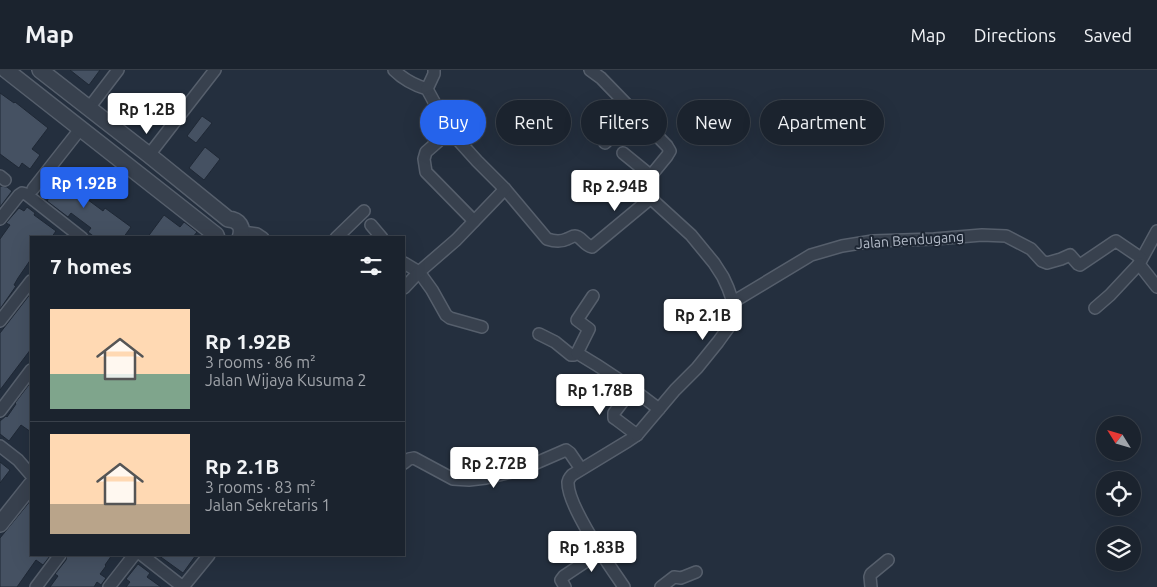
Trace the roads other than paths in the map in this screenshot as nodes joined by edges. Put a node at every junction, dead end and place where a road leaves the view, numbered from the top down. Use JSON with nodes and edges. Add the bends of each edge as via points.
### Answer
{"nodes":[{"id":1,"x":6,"y":70,"type":"edge"},
{"id":2,"x":40,"y":70,"type":"edge"},
{"id":3,"x":118,"y":70,"type":"edge"},
{"id":4,"x":215,"y":70,"type":"edge"},
{"id":5,"x":394,"y":70,"type":"edge"},
{"id":6,"x":434,"y":70,"type":"edge"},
{"id":7,"x":590,"y":70,"type":"edge"},
{"id":8,"x":427,"y":89,"type":"junction"},
{"id":9,"x":433,"y":100,"type":"edge"},
{"id":10,"x":623,"y":100,"type":"edge"},
{"id":11,"x":89,"y":108,"type":"junction"},
{"id":12,"x":81,"y":128,"type":"junction"},
{"id":13,"x":434,"y":145,"type":"edge"},
{"id":14,"x":462,"y":145,"type":"edge"},
{"id":15,"x":666,"y":145,"type":"edge"},
{"id":16,"x":623,"y":153,"type":"dead end"},
{"id":17,"x":149,"y":155,"type":"junction"},
{"id":18,"x":650,"y":175,"type":"junction"},
{"id":19,"x":33,"y":189,"type":"dead end"},
{"id":20,"x":505,"y":189,"type":"junction"},
{"id":21,"x":651,"y":198,"type":"junction"},
{"id":22,"x":364,"y":211,"type":"dead end"},
{"id":23,"x":228,"y":218,"type":"junction"},
{"id":24,"x":0,"y":219,"type":"edge"},
{"id":25,"x":474,"y":221,"type":"junction"},
{"id":26,"x":371,"y":225,"type":"dead end"},
{"id":27,"x":1157,"y":230,"type":"edge"},
{"id":28,"x":68,"y":233,"type":"edge"},
{"id":29,"x":241,"y":235,"type":"edge"},
{"id":30,"x":216,"y":236,"type":"edge"},
{"id":31,"x":260,"y":236,"type":"edge"},
{"id":32,"x":338,"y":236,"type":"edge"},
{"id":33,"x":380,"y":236,"type":"edge"},
{"id":34,"x":1140,"y":261,"type":"junction"},
{"id":35,"x":405,"y":264,"type":"edge"},
{"id":36,"x":419,"y":272,"type":"junction"},
{"id":37,"x":30,"y":282,"type":"edge"},
{"id":38,"x":405,"y":287,"type":"edge"},
{"id":39,"x":1157,"y":287,"type":"edge"},
{"id":40,"x":593,"y":296,"type":"dead end"},
{"id":41,"x":734,"y":302,"type":"junction"},
{"id":42,"x":1095,"y":308,"type":"dead end"},
{"id":43,"x":0,"y":321,"type":"edge"},
{"id":44,"x":482,"y":327,"type":"dead end"},
{"id":45,"x":538,"y":334,"type":"dead end"},
{"id":46,"x":577,"y":353,"type":"junction"},
{"id":47,"x":30,"y":371,"type":"edge"},
{"id":48,"x":633,"y":388,"type":"junction"},
{"id":49,"x":658,"y":409,"type":"junction"},
{"id":50,"x":0,"y":411,"type":"edge"},
{"id":51,"x":636,"y":435,"type":"junction"},
{"id":52,"x":0,"y":446,"type":"edge"},
{"id":53,"x":18,"y":460,"type":"junction"},
{"id":54,"x":405,"y":462,"type":"edge"},
{"id":55,"x":30,"y":466,"type":"edge"},
{"id":56,"x":581,"y":469,"type":"junction"},
{"id":57,"x":30,"y":474,"type":"edge"},
{"id":58,"x":30,"y":486,"type":"edge"},
{"id":59,"x":0,"y":524,"type":"edge"},
{"id":60,"x":600,"y":552,"type":"junction"},
{"id":61,"x":59,"y":556,"type":"edge"},
{"id":62,"x":133,"y":556,"type":"edge"},
{"id":63,"x":143,"y":556,"type":"edge"},
{"id":64,"x":208,"y":556,"type":"edge"},
{"id":65,"x":888,"y":560,"type":"dead end"},
{"id":66,"x":696,"y":572,"type":"dead end"},
{"id":67,"x":36,"y":587,"type":"edge"},
{"id":68,"x":109,"y":587,"type":"edge"},
{"id":69,"x":183,"y":587,"type":"edge"},
{"id":70,"x":564,"y":587,"type":"edge"},
{"id":71,"x":624,"y":587,"type":"edge"},
{"id":72,"x":661,"y":587,"type":"edge"},
{"id":73,"x":871,"y":587,"type":"edge"}],
"edges":[{"from":1,"to":12,"type":"street"},
{"from":2,"to":11,"type":"street"},
{"from":3,"to":11,"type":"street"},
{"from":4,"to":17,"type":"street"},
{"from":5,"to":8,"type":"street","via":[[414,85]]},
{"from":6,"to":8,"type":"street"},
{"from":7,"to":10,"type":"street"},
{"from":8,"to":9,"type":"street"},
{"from":11,"to":17,"type":"street"},
{"from":12,"to":19,"type":"street"},
{"from":12,"to":30,"type":"street"},
{"from":13,"to":25,"type":"street","via":[[426,152],[426,172]]},
{"from":14,"to":20,"type":"street"},
{"from":15,"to":18,"type":"street","via":[[670,151]]},
{"from":16,"to":18,"type":"street"},
{"from":17,"to":23,"type":"street"},
{"from":18,"to":21,"type":"street","via":[[643,187]]},
{"from":20,"to":21,"type":"street","via":[[547,239],[565,241],[576,236],[588,246],[596,245]]},
{"from":20,"to":25,"type":"street"},
{"from":21,"to":41,"type":"street","via":[[691,235],[714,263]]},
{"from":22,"to":32,"type":"street"},
{"from":23,"to":29,"type":"street","via":[[238,222]]},
{"from":23,"to":30,"type":"street","via":[[220,222],[215,230]]},
{"from":24,"to":28,"type":"street","via":[[22,193]]},
{"from":25,"to":36,"type":"street"},
{"from":26,"to":33,"type":"street"},
{"from":27,"to":34,"type":"street"},
{"from":29,"to":31,"type":"street"},
{"from":34,"to":39,"type":"street"},
{"from":34,"to":41,"type":"street","name":"Jalan Bendugang","via":[[1116,242],[1080,265],[1070,255],[1047,263],[1031,249],[1006,236],[873,241],[811,255]]},
{"from":34,"to":42,"type":"street"},
{"from":35,"to":36,"type":"street"},
{"from":36,"to":38,"type":"street"},
{"from":36,"to":44,"type":"street","via":[[446,315]]},
{"from":37,"to":43,"type":"street"},
{"from":40,"to":46,"type":"street","via":[[577,320],[588,329]]},
{"from":41,"to":49,"type":"street","via":[[731,324],[697,368]]},
{"from":45,"to":46,"type":"street","via":[[572,355]]},
{"from":46,"to":48,"type":"street"},
{"from":47,"to":50,"type":"street"},
{"from":48,"to":49,"type":"street"},
{"from":48,"to":51,"type":"street","via":[[614,416]]},
{"from":49,"to":51,"type":"street"},
{"from":51,"to":56,"type":"street"},
{"from":52,"to":53,"type":"street"},
{"from":53,"to":55,"type":"street"},
{"from":53,"to":57,"type":"street"},
{"from":54,"to":56,"type":"street","via":[[414,458],[453,479],[468,480],[520,470],[566,450]]},
{"from":56,"to":60,"type":"street","via":[[569,478],[571,497]]},
{"from":58,"to":59,"type":"street"},
{"from":60,"to":70,"type":"street","via":[[564,576]]},
{"from":60,"to":71,"type":"street"},
{"from":61,"to":67,"type":"street"},
{"from":62,"to":68,"type":"street"},
{"from":63,"to":69,"type":"street"},
{"from":64,"to":69,"type":"street"},
{"from":65,"to":73,"type":"street","via":[[871,574]]},
{"from":66,"to":72,"type":"street","via":[[681,578],[674,577]]}]}
